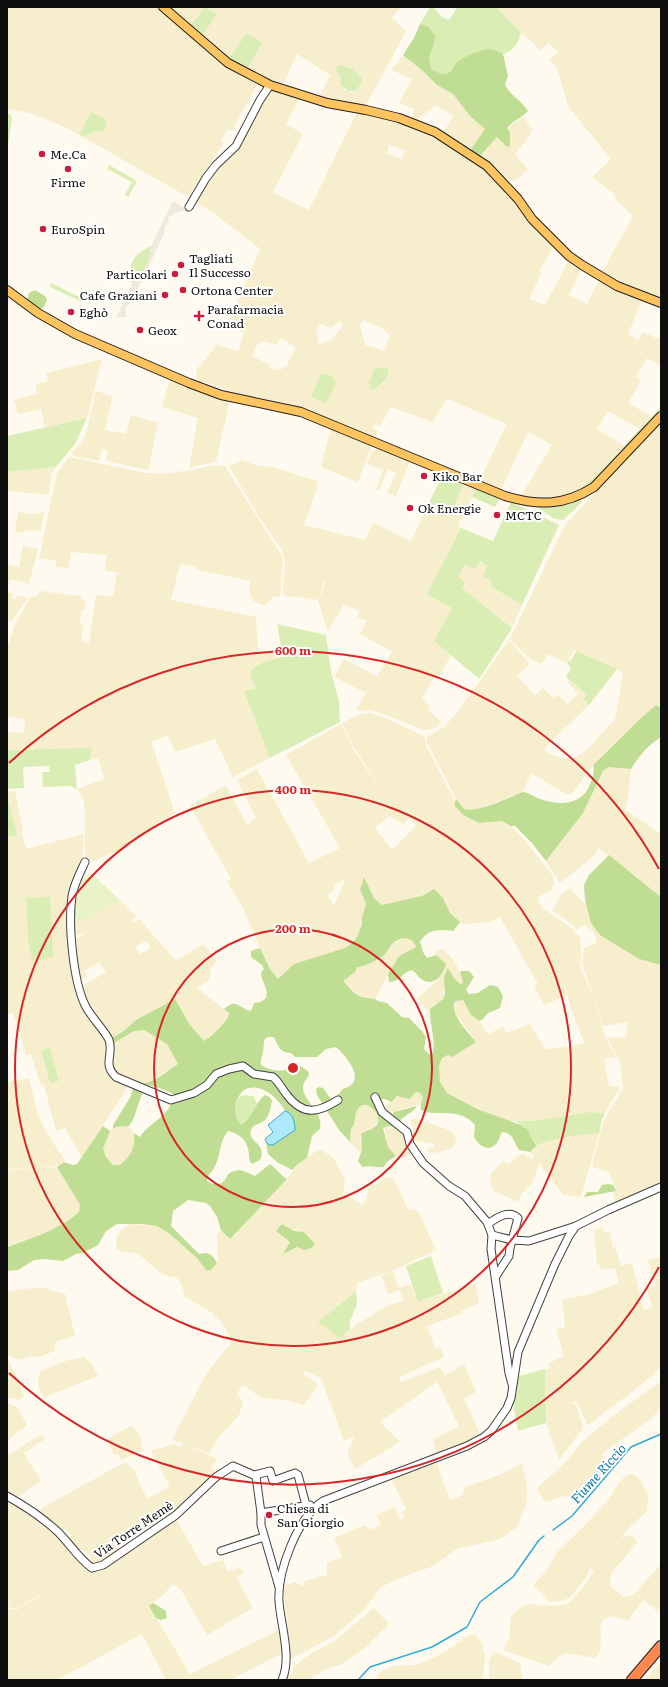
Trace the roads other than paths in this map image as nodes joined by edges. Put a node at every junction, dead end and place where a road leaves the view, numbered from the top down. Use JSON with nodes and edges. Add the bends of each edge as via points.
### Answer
{"nodes":[{"id":1,"x":163,"y":7,"type":"edge"},
{"id":2,"x":270,"y":85,"type":"junction"},
{"id":3,"x":189,"y":207,"type":"dead end"},
{"id":4,"x":7,"y":290,"type":"edge"},
{"id":5,"x":661,"y":303,"type":"edge"},
{"id":6,"x":661,"y":416,"type":"edge"},
{"id":7,"x":85,"y":862,"type":"dead end"},
{"id":8,"x":375,"y":1097,"type":"dead end"},
{"id":9,"x":338,"y":1100,"type":"dead end"},
{"id":10,"x":661,"y":1188,"type":"edge"},
{"id":11,"x":488,"y":1224,"type":"junction"},
{"id":12,"x":576,"y":1226,"type":"junction"},
{"id":13,"x":492,"y":1235,"type":"junction"},
{"id":14,"x":512,"y":1240,"type":"junction"},
{"id":15,"x":496,"y":1276,"type":"junction"},
{"id":16,"x":513,"y":1388,"type":"junction"},
{"id":17,"x":254,"y":1475,"type":"junction"},
{"id":18,"x":7,"y":1496,"type":"edge"},
{"id":19,"x":306,"y":1505,"type":"junction"},
{"id":20,"x":317,"y":1505,"type":"junction"},
{"id":21,"x":261,"y":1513,"type":"junction"},
{"id":22,"x":264,"y":1537,"type":"junction"},
{"id":23,"x":221,"y":1551,"type":"dead end"},
{"id":24,"x":279,"y":1589,"type":"junction"},
{"id":25,"x":661,"y":1646,"type":"edge"},
{"id":26,"x":661,"y":1655,"type":"edge"},
{"id":27,"x":282,"y":1680,"type":"edge"},
{"id":28,"x":632,"y":1680,"type":"edge"},
{"id":29,"x":640,"y":1680,"type":"edge"}],
"edges":[{"from":1,"to":2,"type":"main road","via":[[228,63]]},
{"from":2,"to":3,"type":"street","via":[[236,146],[216,165]]},
{"from":2,"to":5,"type":"main road","via":[[327,104],[399,118],[435,132],[487,166],[518,199],[532,219],[582,266],[617,286]]},
{"from":4,"to":6,"type":"main road","via":[[38,313],[75,334],[189,383],[222,395],[301,412],[523,502],[551,504],[594,487]]},
{"from":7,"to":9,"type":"street","via":[[72,896],[71,925],[76,973],[86,1006],[109,1038],[110,1072],[116,1077],[171,1100],[194,1093],[207,1085],[216,1074],[229,1068],[243,1066],[254,1074],[273,1078],[290,1099],[308,1111],[325,1108]]},
{"from":8,"to":11,"type":"street","via":[[382,1112],[407,1132],[410,1144],[423,1163],[449,1186],[465,1196]]},
{"from":10,"to":12,"type":"street"},
{"from":11,"to":13,"type":"street"},
{"from":11,"to":14,"type":"street","via":[[506,1214],[517,1216]]},
{"from":12,"to":14,"type":"street","via":[[540,1239]]},
{"from":12,"to":16,"type":"street","via":[[556,1264],[518,1352]]},
{"from":13,"to":14,"type":"street"},
{"from":13,"to":15,"type":"street","via":[[491,1250]]},
{"from":14,"to":15,"type":"street","via":[[509,1256]]},
{"from":15,"to":16,"type":"street","via":[[505,1350]]},
{"from":16,"to":20,"type":"street","via":[[509,1403],[491,1431],[468,1446],[329,1498]]},
{"from":17,"to":18,"type":"street","name":"Via Torre Memè","via":[[233,1466],[216,1477],[176,1515],[103,1565],[92,1568],[58,1532],[39,1516]]},
{"from":17,"to":19,"type":"street","via":[[270,1471],[273,1481],[295,1473],[298,1475]]},
{"from":17,"to":21,"type":"street"},
{"from":19,"to":20,"type":"street"},
{"from":19,"to":21,"type":"street"},
{"from":20,"to":24,"type":"street","via":[[301,1526],[291,1546]]},
{"from":21,"to":22,"type":"street"},
{"from":22,"to":23,"type":"street"},
{"from":22,"to":24,"type":"street"},
{"from":24,"to":27,"type":"street","via":[[287,1664]]},
{"from":25,"to":28,"type":"highway"},
{"from":26,"to":29,"type":"highway"}]}
